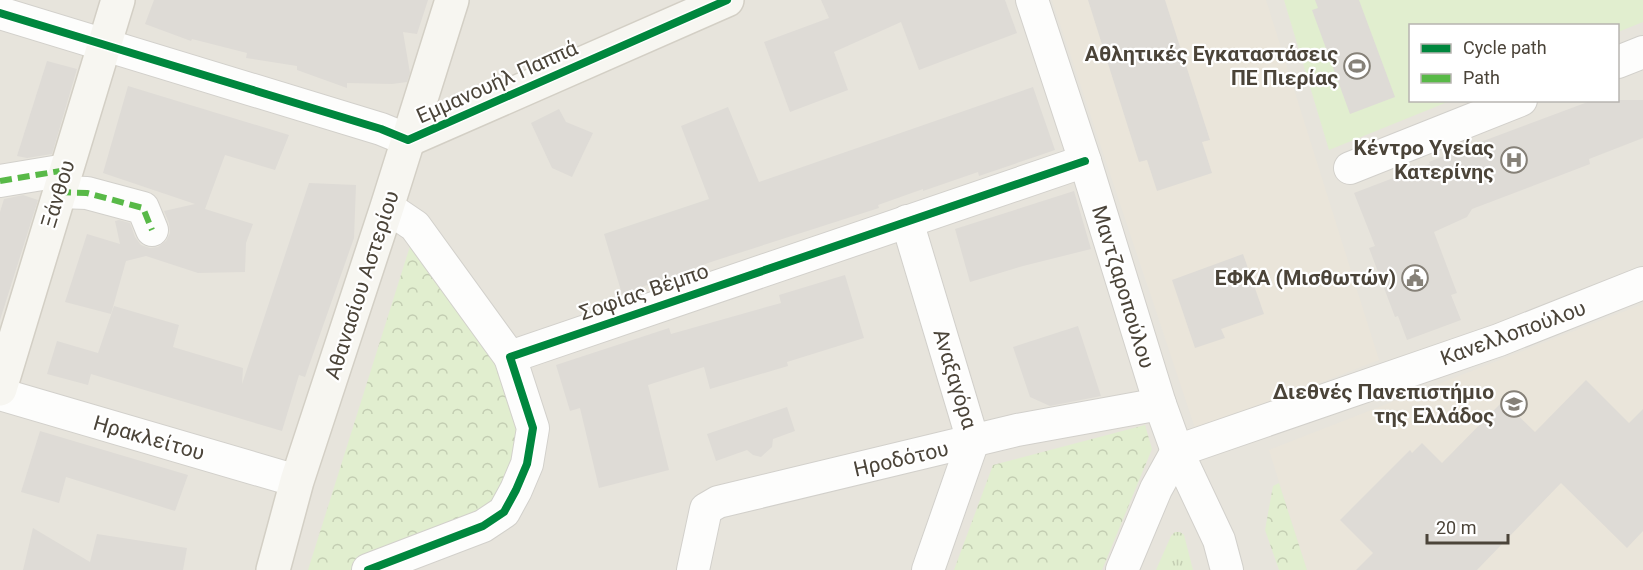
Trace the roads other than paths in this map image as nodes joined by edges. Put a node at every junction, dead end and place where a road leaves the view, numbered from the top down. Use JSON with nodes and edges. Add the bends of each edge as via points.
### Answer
{"nodes":[{"id":1,"x":118,"y":0,"type":"edge"},
{"id":2,"x":452,"y":0,"type":"edge"},
{"id":3,"x":727,"y":0,"type":"edge"},
{"id":4,"x":1032,"y":0,"type":"edge"},
{"id":5,"x":0,"y":13,"type":"edge"},
{"id":6,"x":105,"y":44,"type":"junction"},
{"id":7,"x":1643,"y":52,"type":"edge"},
{"id":8,"x":1619,"y":61,"type":"edge"},
{"id":9,"x":1516,"y":102,"type":"edge"},
{"id":10,"x":408,"y":140,"type":"junction"},
{"id":11,"x":1085,"y":161,"type":"junction"},
{"id":12,"x":1350,"y":168,"type":"dead end"},
{"id":13,"x":0,"y":181,"type":"edge"},
{"id":14,"x":62,"y":181,"type":"junction"},
{"id":15,"x":387,"y":207,"type":"junction"},
{"id":16,"x":907,"y":221,"type":"junction"},
{"id":17,"x":152,"y":230,"type":"dead end"},
{"id":18,"x":1643,"y":283,"type":"edge"},
{"id":19,"x":510,"y":357,"type":"junction"},
{"id":20,"x":0,"y":389,"type":"edge"},
{"id":21,"x":0,"y":394,"type":"edge"},
{"id":22,"x":1160,"y":404,"type":"junction"},
{"id":23,"x":974,"y":441,"type":"junction"},
{"id":24,"x":1177,"y":451,"type":"junction"},
{"id":25,"x":297,"y":481,"type":"junction"},
{"id":26,"x":273,"y":570,"type":"edge"},
{"id":27,"x":368,"y":570,"type":"edge"},
{"id":28,"x":693,"y":570,"type":"edge"},
{"id":29,"x":928,"y":570,"type":"edge"},
{"id":30,"x":1122,"y":570,"type":"edge"},
{"id":31,"x":1227,"y":570,"type":"edge"}],
"edges":[{"from":1,"to":6,"type":"street","name":"Ξάνθου"},
{"from":2,"to":10,"type":"street","name":"Αθανασίου Αστερίου"},
{"from":3,"to":10,"type":"street","name":"Εμμανουήλ Παππά"},
{"from":4,"to":11,"type":"street","name":"Μαντζαροπούλου"},
{"from":5,"to":6,"type":"street","name":"Εμμανουήλ Παππά"},
{"from":6,"to":10,"type":"street","name":"Εμμανουήλ Παππά"},
{"from":6,"to":14,"type":"street","name":"Ξάνθου"},
{"from":7,"to":8,"type":"street"},
{"from":9,"to":12,"type":"street"},
{"from":10,"to":15,"type":"street","name":"Αθανασίου Αστερίου"},
{"from":11,"to":16,"type":"street","name":"Σοφίας Βέμπο"},
{"from":11,"to":22,"type":"street","name":"Μαντζαροπούλου"},
{"from":13,"to":14,"type":"street"},
{"from":14,"to":17,"type":"street","via":[[87,193],[143,208]]},
{"from":14,"to":20,"type":"street","name":"Ξάνθου"},
{"from":15,"to":19,"type":"street","via":[[415,226]]},
{"from":15,"to":25,"type":"street","name":"Αθανασίου Αστερίου"},
{"from":16,"to":19,"type":"street","name":"Σοφίας Βέμπο"},
{"from":16,"to":23,"type":"street","name":"Αναξαγόρα"},
{"from":18,"to":24,"type":"street","name":"Κανελλοπούλου","via":[[1500,340]]},
{"from":19,"to":27,"type":"street","via":[[533,428],[527,464],[504,512],[483,526]]},
{"from":21,"to":25,"type":"street","name":"Ηρακλείτου"},
{"from":22,"to":23,"type":"street","name":"Ηροδότου"},
{"from":22,"to":24,"type":"street","name":"Μαντζαροπούλου"},
{"from":23,"to":28,"type":"street","name":"Ηροδότου","via":[[718,502],[706,509]]},
{"from":23,"to":29,"type":"street","name":"Αναξαγόρα"},
{"from":24,"to":30,"type":"street","via":[[1156,489]]},
{"from":24,"to":31,"type":"street","name":"Μαντζαροπούλου","via":[[1219,540]]},
{"from":25,"to":26,"type":"street","name":"Αθανασίου Αστερίου"}]}
